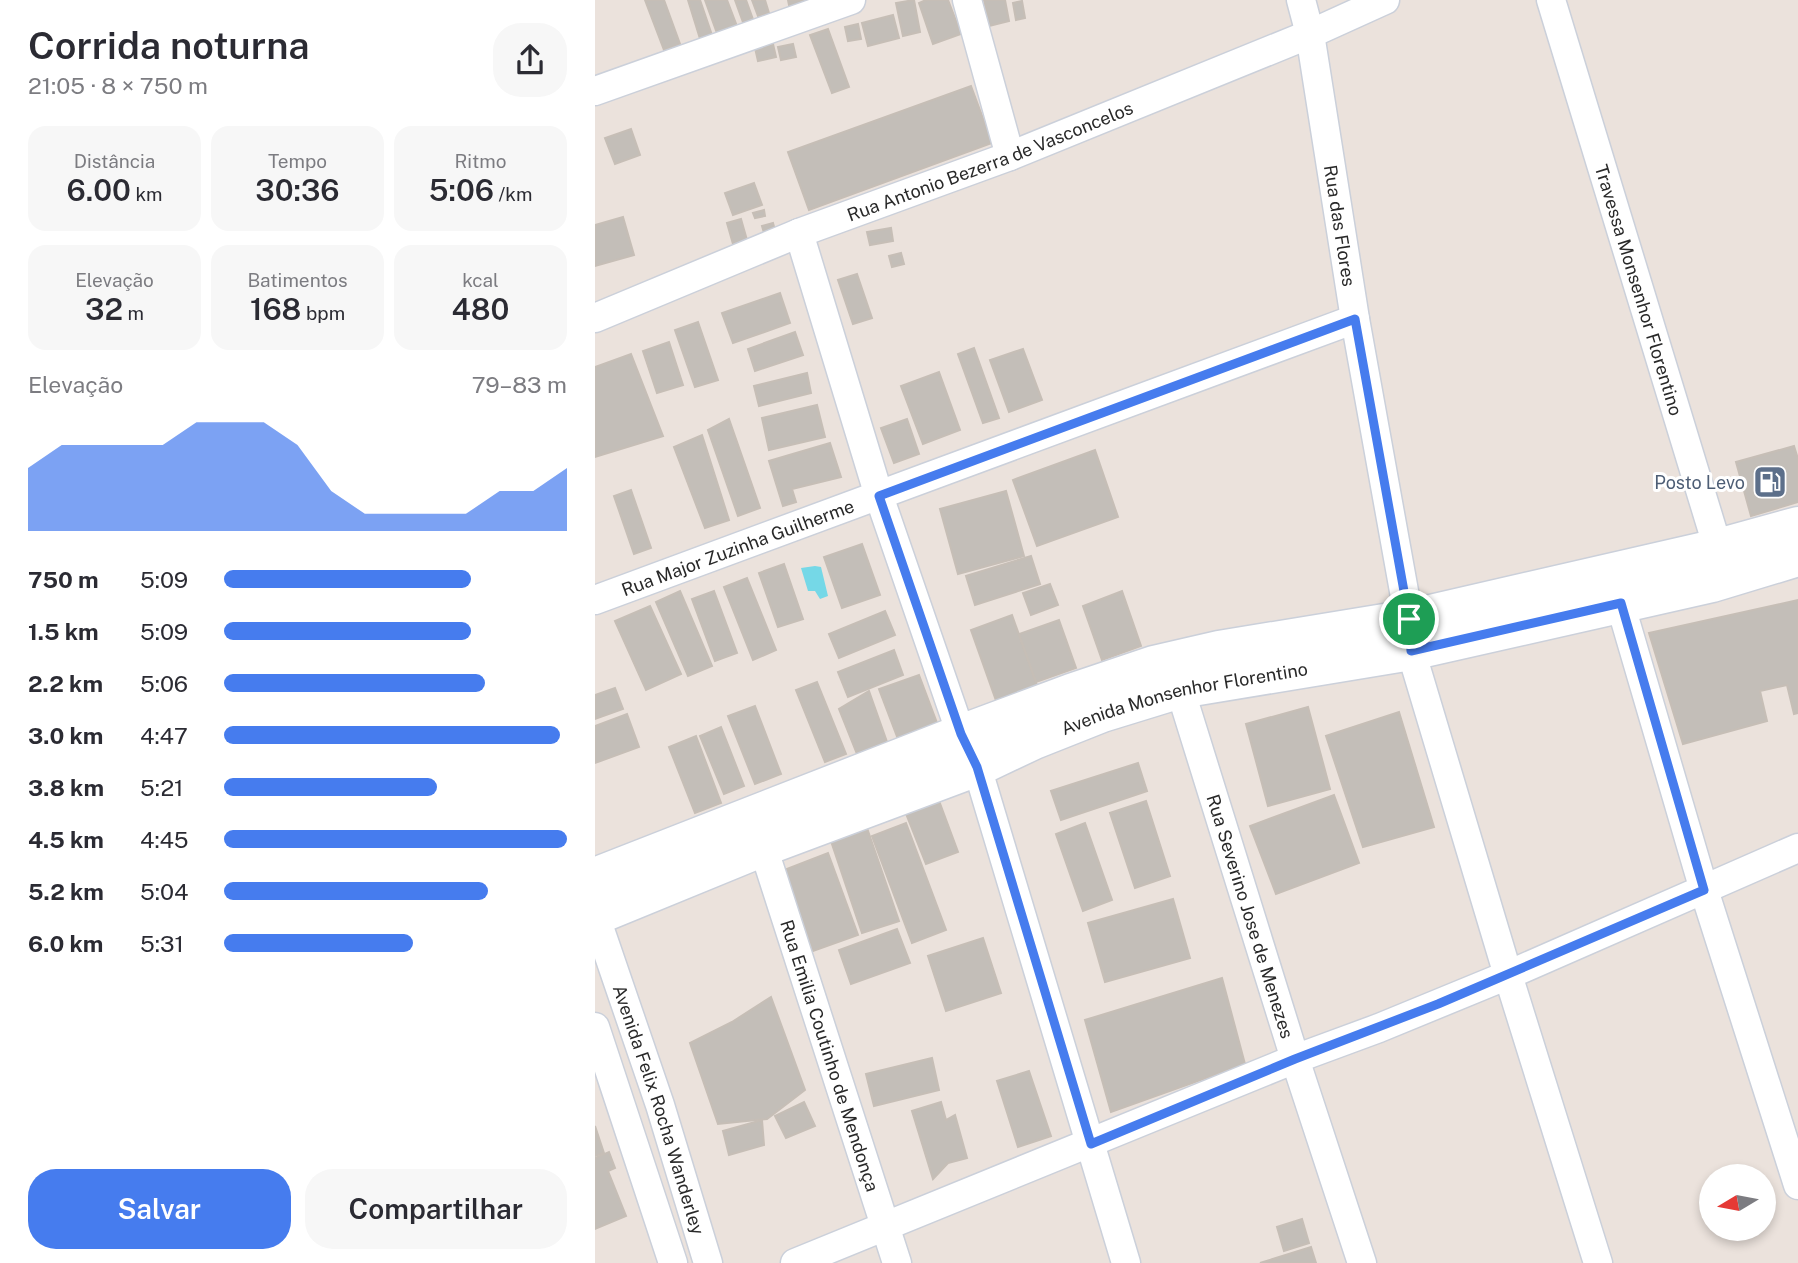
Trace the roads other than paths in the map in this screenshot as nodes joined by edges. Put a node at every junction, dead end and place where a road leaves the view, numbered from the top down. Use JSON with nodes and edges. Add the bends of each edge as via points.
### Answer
{"nodes":[{"id":1,"x":967,"y":0,"type":"edge"},
{"id":2,"x":1301,"y":0,"type":"edge"},
{"id":3,"x":1385,"y":0,"type":"edge"},
{"id":4,"x":1551,"y":0,"type":"edge"},
{"id":5,"x":837,"y":2,"type":"edge"},
{"id":6,"x":1310,"y":34,"type":"junction"},
{"id":7,"x":595,"y":91,"type":"edge"},
{"id":8,"x":1010,"y":156,"type":"junction"},
{"id":9,"x":799,"y":233,"type":"junction"},
{"id":10,"x":595,"y":318,"type":"edge"},
{"id":11,"x":1355,"y":319,"type":"junction"},
{"id":12,"x":879,"y":496,"type":"junction"},
{"id":13,"x":1798,"y":527,"type":"edge"},
{"id":14,"x":1798,"y":557,"type":"edge"},
{"id":15,"x":1722,"y":563,"type":"junction"},
{"id":16,"x":595,"y":600,"type":"edge"},
{"id":17,"x":1621,"y":603,"type":"junction"},
{"id":18,"x":1410,"y":635,"type":"junction"},
{"id":19,"x":1180,"y":689,"type":"junction"},
{"id":20,"x":969,"y":751,"type":"junction"},
{"id":21,"x":763,"y":847,"type":"junction"},
{"id":22,"x":1798,"y":848,"type":"edge"},
{"id":23,"x":595,"y":877,"type":"edge"},
{"id":24,"x":1704,"y":890,"type":"junction"},
{"id":25,"x":595,"y":916,"type":"edge"},
{"id":26,"x":1508,"y":975,"type":"junction"},
{"id":27,"x":595,"y":1027,"type":"edge"},
{"id":28,"x":1295,"y":1059,"type":"junction"},
{"id":29,"x":1091,"y":1144,"type":"junction"},
{"id":30,"x":1798,"y":1185,"type":"edge"},
{"id":31,"x":885,"y":1227,"type":"junction"},
{"id":32,"x":673,"y":1263,"type":"edge"},
{"id":33,"x":708,"y":1263,"type":"edge"},
{"id":34,"x":795,"y":1263,"type":"edge"},
{"id":35,"x":897,"y":1263,"type":"edge"},
{"id":36,"x":1126,"y":1263,"type":"edge"},
{"id":37,"x":1362,"y":1263,"type":"edge"},
{"id":38,"x":1598,"y":1263,"type":"edge"}],
"edges":[{"from":1,"to":8,"type":"street"},
{"from":2,"to":6,"type":"street","name":"Rua das Flores"},
{"from":3,"to":6,"type":"street","name":"Rua Antonio Bezerra de Vasconcelos"},
{"from":4,"to":15,"type":"street","name":"Travessa Monsenhor Florentino"},
{"from":5,"to":7,"type":"street"},
{"from":6,"to":8,"type":"street","name":"Rua Antonio Bezerra de Vasconcelos"},
{"from":6,"to":11,"type":"street","name":"Rua das Flores"},
{"from":8,"to":9,"type":"street","name":"Rua Antonio Bezerra de Vasconcelos"},
{"from":9,"to":10,"type":"street","name":"Rua Antonio Bezerra de Vasconcelos"},
{"from":9,"to":12,"type":"street"},
{"from":11,"to":12,"type":"street","name":"Rua Major Zuzinha Guilherme"},
{"from":11,"to":18,"type":"street","name":"Rua das Flores"},
{"from":12,"to":16,"type":"street","name":"Rua Major Zuzinha Guilherme"},
{"from":12,"to":20,"type":"street"},
{"from":13,"to":15,"type":"main road","name":"Avenida Monsenhor Florentino"},
{"from":14,"to":15,"type":"main road","name":"Avenida Monsenhor Florentino"},
{"from":15,"to":17,"type":"main road","name":"Avenida Monsenhor Florentino"},
{"from":15,"to":18,"type":"main road","name":"Avenida Monsenhor Florentino"},
{"from":17,"to":18,"type":"main road","name":"Avenida Monsenhor Florentino"},
{"from":17,"to":24,"type":"street"},
{"from":18,"to":19,"type":"main road","name":"Avenida Monsenhor Florentino"},
{"from":18,"to":20,"type":"main road","name":"Avenida Monsenhor Florentino","via":[[1219,650],[1154,665],[1071,693]]},
{"from":18,"to":26,"type":"street","name":"Rua das Flores"},
{"from":19,"to":20,"type":"main road","name":"Avenida Monsenhor Florentino","via":[[1034,740]]},
{"from":19,"to":28,"type":"street","name":"Rua Severino Jose de Menezes"},
{"from":20,"to":21,"type":"main road","name":"Avenida Monsenhor Florentino"},
{"from":20,"to":23,"type":"main road","name":"Avenida Monsenhor Florentino"},
{"from":20,"to":29,"type":"street"},
{"from":21,"to":25,"type":"main road","name":"Avenida Monsenhor Florentino"},
{"from":21,"to":31,"type":"street","name":"Rua Emilia Coutinho de Mendonça"},
{"from":22,"to":24,"type":"street"},
{"from":24,"to":26,"type":"street"},
{"from":24,"to":30,"type":"street"},
{"from":25,"to":33,"type":"street","name":"Avenida Felix Rocha Wanderley"},
{"from":26,"to":28,"type":"street"},
{"from":26,"to":38,"type":"street","name":"Rua das Flores"},
{"from":27,"to":32,"type":"street","name":"Avenida Felix Rocha Wanderley"},
{"from":28,"to":29,"type":"street"},
{"from":28,"to":37,"type":"street","name":"Rua Severino Jose de Menezes"},
{"from":29,"to":31,"type":"street"},
{"from":29,"to":36,"type":"street"},
{"from":31,"to":34,"type":"street"},
{"from":31,"to":35,"type":"street","name":"Rua Emilia Coutinho de Mendonça"}]}
